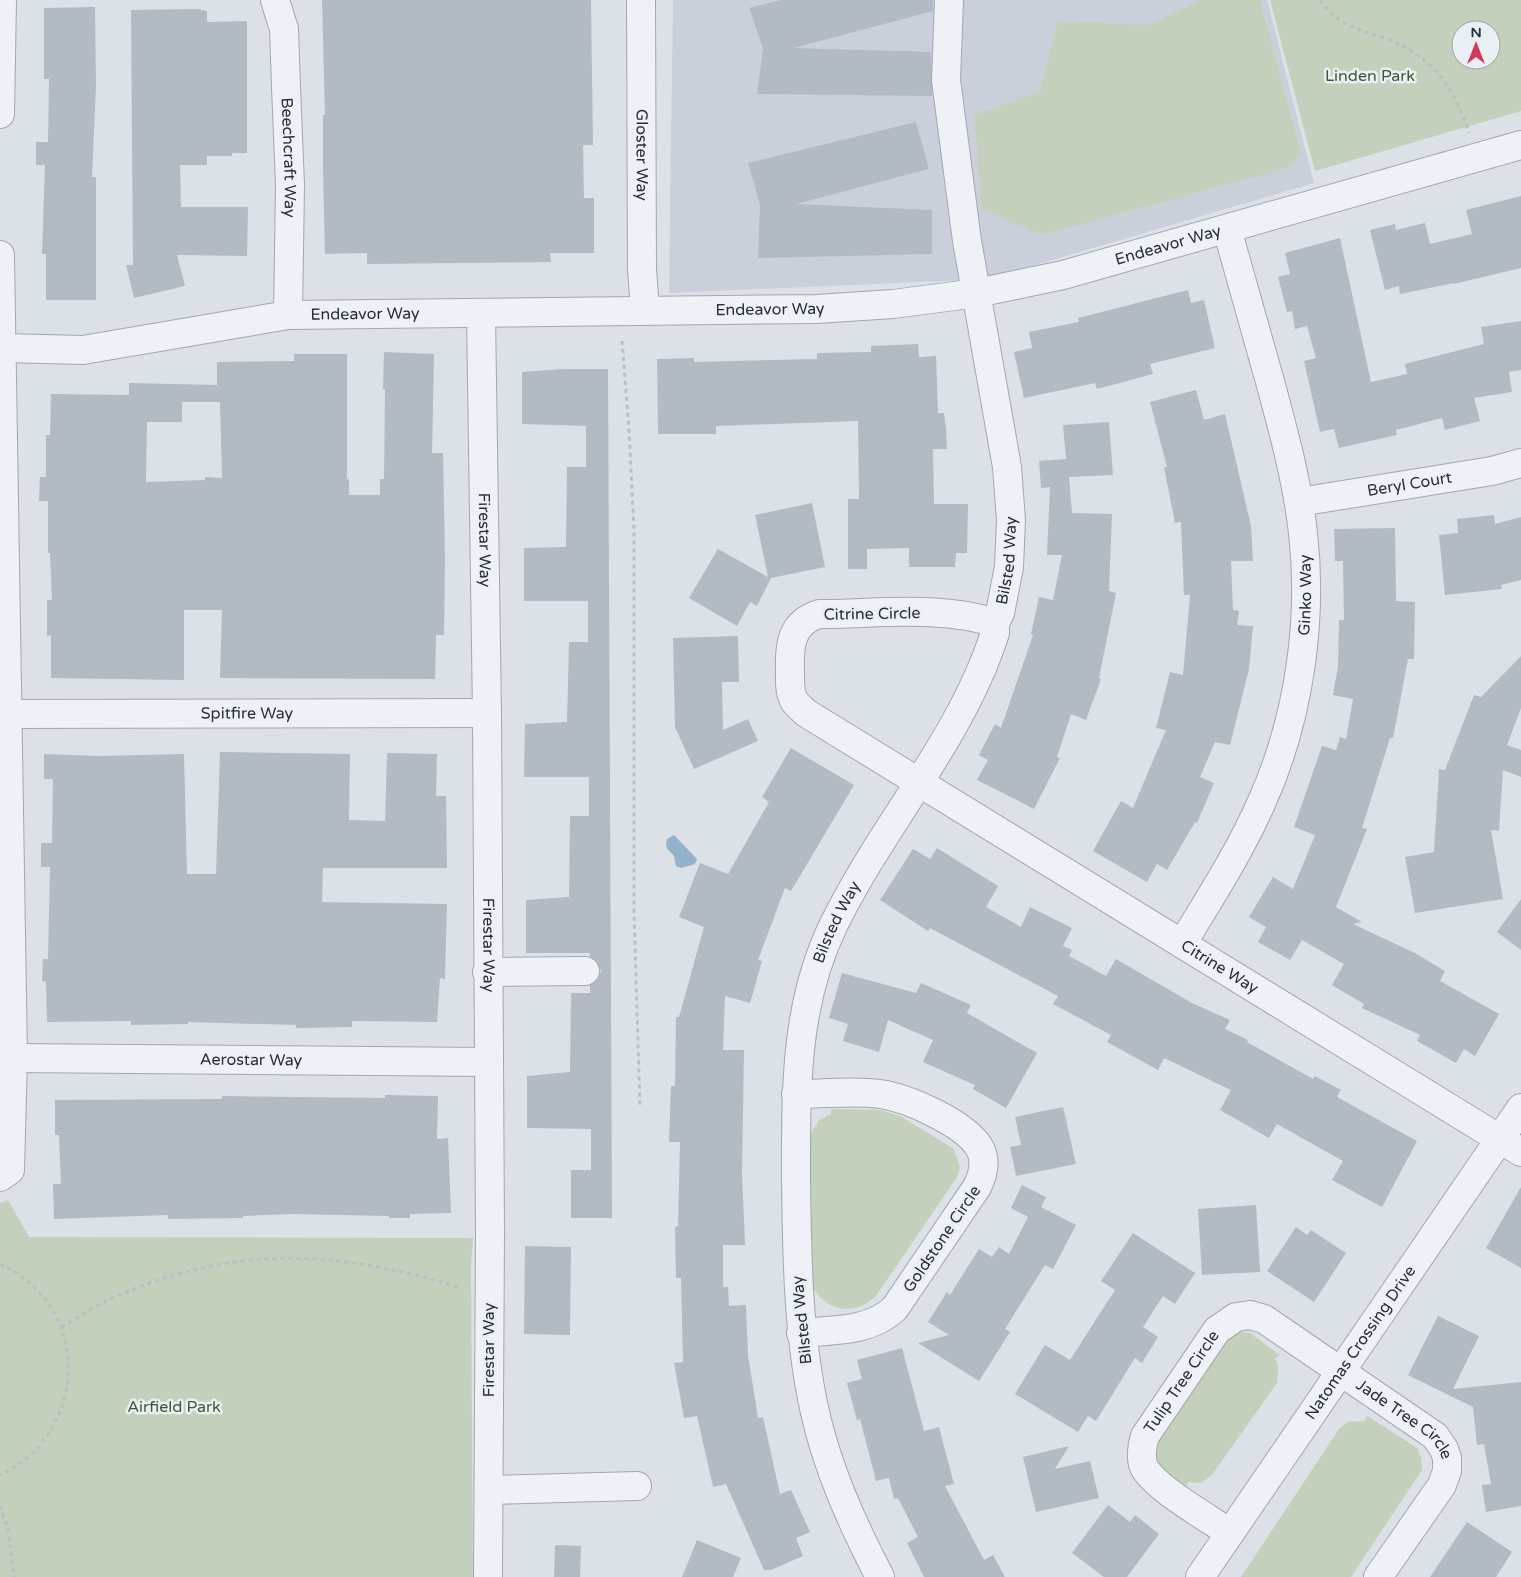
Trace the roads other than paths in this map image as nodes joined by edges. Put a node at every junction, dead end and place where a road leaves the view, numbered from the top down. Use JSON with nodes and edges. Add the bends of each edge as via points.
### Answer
{"nodes":[{"id":1,"x":2,"y":0,"type":"edge"},
{"id":2,"x":275,"y":0,"type":"edge"},
{"id":3,"x":641,"y":0,"type":"edge"},
{"id":4,"x":949,"y":0,"type":"edge"},
{"id":5,"x":0,"y":84,"type":"edge"},
{"id":6,"x":0,"y":114,"type":"edge"},
{"id":7,"x":1521,"y":145,"type":"edge"},
{"id":8,"x":1227,"y":229,"type":"junction"},
{"id":9,"x":0,"y":255,"type":"edge"},
{"id":10,"x":977,"y":293,"type":"junction"},
{"id":11,"x":646,"y":310,"type":"junction"},
{"id":12,"x":481,"y":314,"type":"junction"},
{"id":13,"x":288,"y":315,"type":"junction"},
{"id":14,"x":2,"y":348,"type":"junction"},
{"id":15,"x":1521,"y":463,"type":"edge"},
{"id":16,"x":1299,"y":502,"type":"junction"},
{"id":17,"x":995,"y":623,"type":"junction"},
{"id":18,"x":487,"y":713,"type":"junction"},
{"id":19,"x":7,"y":714,"type":"junction"},
{"id":20,"x":919,"y":782,"type":"junction"},
{"id":21,"x":5,"y":893,"type":"edge"},
{"id":22,"x":1182,"y":944,"type":"junction"},
{"id":23,"x":488,"y":972,"type":"junction"},
{"id":24,"x":586,"y":972,"type":"dead end"},
{"id":25,"x":9,"y":1041,"type":"edge"},
{"id":26,"x":487,"y":1062,"type":"junction"},
{"id":27,"x":796,"y":1094,"type":"junction"},
{"id":28,"x":1521,"y":1108,"type":"edge"},
{"id":29,"x":1510,"y":1146,"type":"edge"},
{"id":30,"x":0,"y":1177,"type":"edge"},
{"id":31,"x":801,"y":1333,"type":"junction"},
{"id":32,"x":1341,"y":1372,"type":"junction"},
{"id":33,"x":637,"y":1486,"type":"dead end"},
{"id":34,"x":489,"y":1490,"type":"junction"},
{"id":35,"x":1230,"y":1533,"type":"junction"},
{"id":36,"x":488,"y":1577,"type":"edge"},
{"id":37,"x":880,"y":1577,"type":"edge"},
{"id":38,"x":1200,"y":1577,"type":"edge"},
{"id":39,"x":1378,"y":1577,"type":"edge"}],
"edges":[{"from":1,"to":5,"type":"street"},
{"from":2,"to":13,"type":"street","name":"Beechcraft Way","via":[[284,29],[290,185]]},
{"from":3,"to":11,"type":"street","name":"Gloster Way","via":[[642,269]]},
{"from":4,"to":10,"type":"street","name":"Bilsted Way","via":[[946,80]]},
{"from":5,"to":6,"type":"street"},
{"from":7,"to":8,"type":"street","name":"Endeavor Way"},
{"from":8,"to":10,"type":"street","name":"Endeavor Way","via":[[1063,275]]},
{"from":8,"to":16,"type":"street","name":"Ginko Way","via":[[1289,450]]},
{"from":9,"to":14,"type":"street"},
{"from":10,"to":11,"type":"street","name":"Endeavor Way","via":[[893,304],[817,309]]},
{"from":10,"to":17,"type":"street","name":"Bilsted Way","via":[[1007,466],[1011,520],[1009,567]]},
{"from":11,"to":12,"type":"street","name":"Endeavor Way"},
{"from":12,"to":13,"type":"street","name":"Endeavor Way"},
{"from":12,"to":18,"type":"street","name":"Firestar Way"},
{"from":13,"to":14,"type":"street","name":"Endeavor Way","via":[[83,350]]},
{"from":14,"to":19,"type":"street"},
{"from":15,"to":16,"type":"street","name":"Beryl Court","via":[[1492,471]]},
{"from":16,"to":22,"type":"street","name":"Ginko Way","via":[[1306,583],[1304,630],[1298,678],[1283,744],[1264,798],[1239,850]]},
{"from":17,"to":20,"type":"street","name":"Bilsted Way","via":[[989,652],[971,695]]},
{"from":17,"to":20,"type":"street","name":"Citrine Circle","via":[[974,616],[945,613],[820,614],[810,617],[793,634],[789,648],[790,690],[795,701],[806,713]]},
{"from":18,"to":19,"type":"street","name":"Spitfire Way"},
{"from":18,"to":23,"type":"street","name":"Firestar Way"},
{"from":19,"to":21,"type":"street"},
{"from":20,"to":22,"type":"street","name":"Citrine Way"},
{"from":20,"to":27,"type":"street","name":"Bilsted Way","via":[[833,925],[803,1014]]},
{"from":21,"to":25,"type":"street"},
{"from":22,"to":29,"type":"street","name":"Citrine Way"},
{"from":23,"to":24,"type":"street"},
{"from":23,"to":26,"type":"street","name":"Firestar Way"},
{"from":25,"to":26,"type":"street","name":"Aerostar Way"},
{"from":25,"to":30,"type":"street","via":[[10,1170]]},
{"from":26,"to":34,"type":"street","name":"Firestar Way"},
{"from":27,"to":31,"type":"street","name":"Bilsted Way","via":[[796,1262]]},
{"from":27,"to":31,"type":"street","name":"Goldstone Circle","via":[[877,1093],[900,1097],[926,1108],[970,1136],[980,1148],[984,1165],[977,1187],[885,1318],[870,1325]]},
{"from":28,"to":29,"type":"street","name":"Natomas Crossing Drive"},
{"from":29,"to":32,"type":"street","name":"Natomas Crossing Drive"},
{"from":31,"to":37,"type":"street","name":"Bilsted Way","via":[[814,1410],[834,1476]]},
{"from":32,"to":35,"type":"street","name":"Natomas Crossing Drive"},
{"from":32,"to":35,"type":"street","name":"Tulip Tree Circle","via":[[1264,1319],[1250,1315],[1226,1322],[1212,1338],[1145,1436],[1141,1448],[1144,1465],[1153,1480]]},
{"from":32,"to":39,"type":"street","name":"Jade Tree Circle","via":[[1435,1436],[1447,1458],[1442,1485]]},
{"from":33,"to":34,"type":"street"},
{"from":34,"to":36,"type":"street","name":"Firestar Way"},
{"from":35,"to":38,"type":"street","name":"Natomas Crossing Drive"}]}
